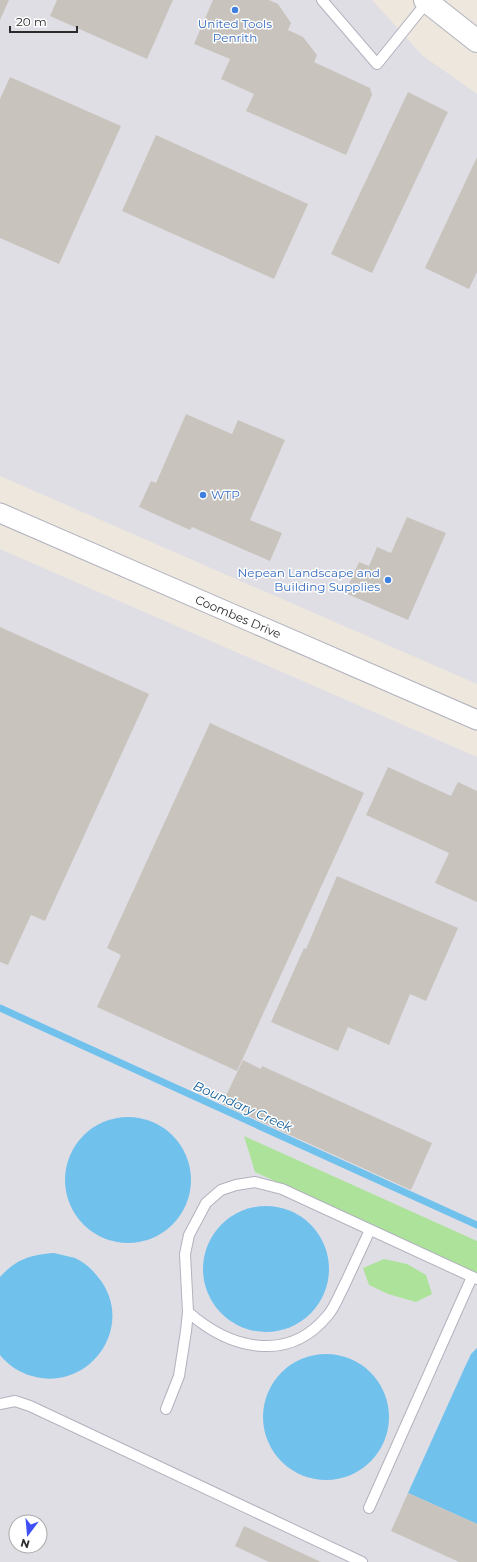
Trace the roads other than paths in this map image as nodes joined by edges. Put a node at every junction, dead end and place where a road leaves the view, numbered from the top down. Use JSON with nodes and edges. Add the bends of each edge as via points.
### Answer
{"nodes":[{"id":1,"x":322,"y":0,"type":"edge"},
{"id":2,"x":426,"y":1,"type":"edge"},
{"id":3,"x":477,"y":41,"type":"edge"},
{"id":4,"x":0,"y":514,"type":"edge"},
{"id":5,"x":477,"y":720,"type":"edge"},
{"id":6,"x":370,"y":1230,"type":"junction"},
{"id":7,"x":474,"y":1278,"type":"edge"},
{"id":8,"x":188,"y":1312,"type":"junction"},
{"id":9,"x":0,"y":1404,"type":"edge"},
{"id":10,"x":166,"y":1409,"type":"dead end"},
{"id":11,"x":369,"y":1508,"type":"dead end"},
{"id":12,"x":362,"y":1562,"type":"edge"}],
"edges":[{"from":1,"to":2,"type":"lane","via":[[377,64]]},
{"from":2,"to":3,"type":"street"},
{"from":4,"to":5,"type":"street","name":"Coombes Drive"},
{"from":6,"to":7,"type":"lane"},
{"from":6,"to":8,"type":"lane","via":[[329,1314],[318,1327],[292,1342],[278,1346],[240,1343],[222,1337],[203,1326]]},
{"from":6,"to":8,"type":"lane","via":[[282,1189],[254,1182],[221,1190],[206,1203],[189,1235],[185,1254]]},
{"from":7,"to":11,"type":"lane"},
{"from":8,"to":10,"type":"lane","via":[[179,1376]]},
{"from":9,"to":12,"type":"lane","via":[[15,1401],[30,1406]]}]}
